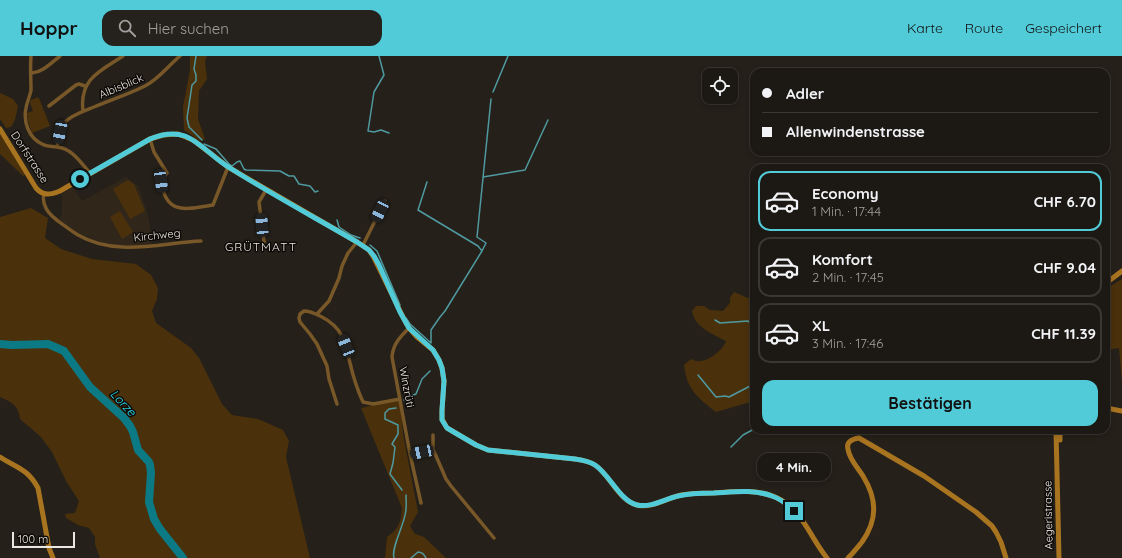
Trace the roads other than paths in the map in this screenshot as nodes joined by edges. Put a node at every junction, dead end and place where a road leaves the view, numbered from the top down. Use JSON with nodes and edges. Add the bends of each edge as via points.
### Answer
{"nodes":[{"id":1,"x":31,"y":56,"type":"edge"},
{"id":2,"x":60,"y":56,"type":"edge"},
{"id":3,"x":123,"y":56,"type":"edge"},
{"id":4,"x":180,"y":56,"type":"edge"},
{"id":5,"x":32,"y":73,"type":"junction"},
{"id":6,"x":86,"y":86,"type":"junction"},
{"id":7,"x":49,"y":106,"type":"dead end"},
{"id":8,"x":83,"y":111,"type":"junction"},
{"id":9,"x":0,"y":129,"type":"edge"},
{"id":10,"x":150,"y":139,"type":"junction"},
{"id":11,"x":57,"y":147,"type":"junction"},
{"id":12,"x":228,"y":167,"type":"junction"},
{"id":13,"x":90,"y":173,"type":"junction"},
{"id":14,"x":266,"y":190,"type":"junction"},
{"id":15,"x":44,"y":194,"type":"junction"},
{"id":16,"x":385,"y":200,"type":"dead end"},
{"id":17,"x":201,"y":241,"type":"dead end"},
{"id":18,"x":264,"y":242,"type":"dead end"},
{"id":19,"x":357,"y":242,"type":"junction"},
{"id":20,"x":363,"y":245,"type":"junction"},
{"id":21,"x":1122,"y":272,"type":"edge"},
{"id":22,"x":1110,"y":280,"type":"edge"},
{"id":23,"x":317,"y":314,"type":"junction"},
{"id":24,"x":409,"y":328,"type":"junction"},
{"id":25,"x":400,"y":399,"type":"junction"},
{"id":26,"x":337,"y":404,"type":"dead end"},
{"id":27,"x":1110,"y":409,"type":"edge"},
{"id":28,"x":1122,"y":411,"type":"edge"},
{"id":29,"x":1056,"y":434,"type":"edge"},
{"id":30,"x":1060,"y":434,"type":"edge"},
{"id":31,"x":433,"y":435,"type":"dead end"},
{"id":32,"x":433,"y":449,"type":"junction"},
{"id":33,"x":410,"y":454,"type":"junction"},
{"id":34,"x":0,"y":457,"type":"edge"},
{"id":35,"x":1058,"y":471,"type":"junction"},
{"id":36,"x":421,"y":503,"type":"dead end"},
{"id":37,"x":494,"y":538,"type":"dead end"},
{"id":38,"x":53,"y":558,"type":"edge"},
{"id":39,"x":827,"y":558,"type":"edge"},
{"id":40,"x":848,"y":558,"type":"edge"},
{"id":41,"x":1006,"y":558,"type":"edge"},
{"id":42,"x":1059,"y":558,"type":"edge"}],
"edges":[{"from":1,"to":5,"type":"street"},
{"from":2,"to":5,"type":"street","via":[[42,70]]},
{"from":3,"to":6,"type":"street","name":"Albisblick","via":[[97,73]]},
{"from":4,"to":8,"type":"street","name":"Albisblick","via":[[146,86]]},
{"from":5,"to":11,"type":"street","via":[[31,92],[25,108],[26,125],[37,142]]},
{"from":6,"to":7,"type":"street","name":"Albisblick","via":[[76,85]]},
{"from":6,"to":8,"type":"street","name":"Albisblick","via":[[83,93]]},
{"from":8,"to":11,"type":"street","name":"Albisblick","via":[[64,124]]},
{"from":9,"to":15,"type":"street","name":"Dorfstrasse","via":[[36,188]]},
{"from":10,"to":12,"type":"street","name":"Dorfstrasse","via":[[169,134],[185,136]]},
{"from":10,"to":12,"type":"street","via":[[154,152],[167,173],[161,181],[162,192],[175,207],[190,209],[213,205]]},
{"from":10,"to":13,"type":"street","name":"Dorfstrasse"},
{"from":11,"to":13,"type":"street","via":[[71,152]]},
{"from":12,"to":14,"type":"street","name":"Dorfstrasse"},
{"from":13,"to":15,"type":"street","name":"Dorfstrasse","via":[[60,191]]},
{"from":14,"to":18,"type":"street","via":[[259,202]]},
{"from":14,"to":19,"type":"street","name":"Dorfstrasse"},
{"from":15,"to":17,"type":"street","name":"Kirchweg","via":[[43,203],[52,216],[79,236],[102,245],[139,248]]},
{"from":16,"to":20,"type":"street"},
{"from":19,"to":20,"type":"street","name":"Dorfstrasse"},
{"from":19,"to":23,"type":"street","via":[[348,253],[329,301]]},
{"from":20,"to":24,"type":"street","name":"Dorfstrasse","via":[[379,265]]},
{"from":21,"to":22,"type":"street"},
{"from":23,"to":25,"type":"street","via":[[335,326],[342,335],[363,402],[373,404]]},
{"from":23,"to":26,"type":"street","via":[[304,311],[299,318],[317,344],[327,366]]},
{"from":24,"to":25,"type":"street","name":"Winzrüti","via":[[398,339],[393,349],[392,357]]},
{"from":24,"to":39,"type":"street","name":"Dorfstrasse","via":[[433,350],[442,368],[443,422],[447,428],[470,442],[494,451],[588,461],[600,469],[626,499],[637,505],[647,506],[688,494],[757,492],[772,495],[794,511]]},
{"from":25,"to":33,"type":"street","name":"Winzrüti"},
{"from":27,"to":28,"type":"street"},
{"from":29,"to":35,"type":"street","name":"Aegeristrasse"},
{"from":30,"to":35,"type":"street","name":"Aegeristrasse"},
{"from":31,"to":32,"type":"street"},
{"from":32,"to":33,"type":"street"},
{"from":32,"to":37,"type":"street","via":[[446,479]]},
{"from":33,"to":36,"type":"street","name":"Winzrüti"},
{"from":34,"to":38,"type":"street","via":[[20,468],[34,480]]},
{"from":35,"to":42,"type":"street","name":"Aegeristrasse"},
{"from":40,"to":41,"type":"street","via":[[867,534],[874,514],[870,490],[848,449],[850,441],[859,438],[924,476],[976,512],[996,532]]}]}
